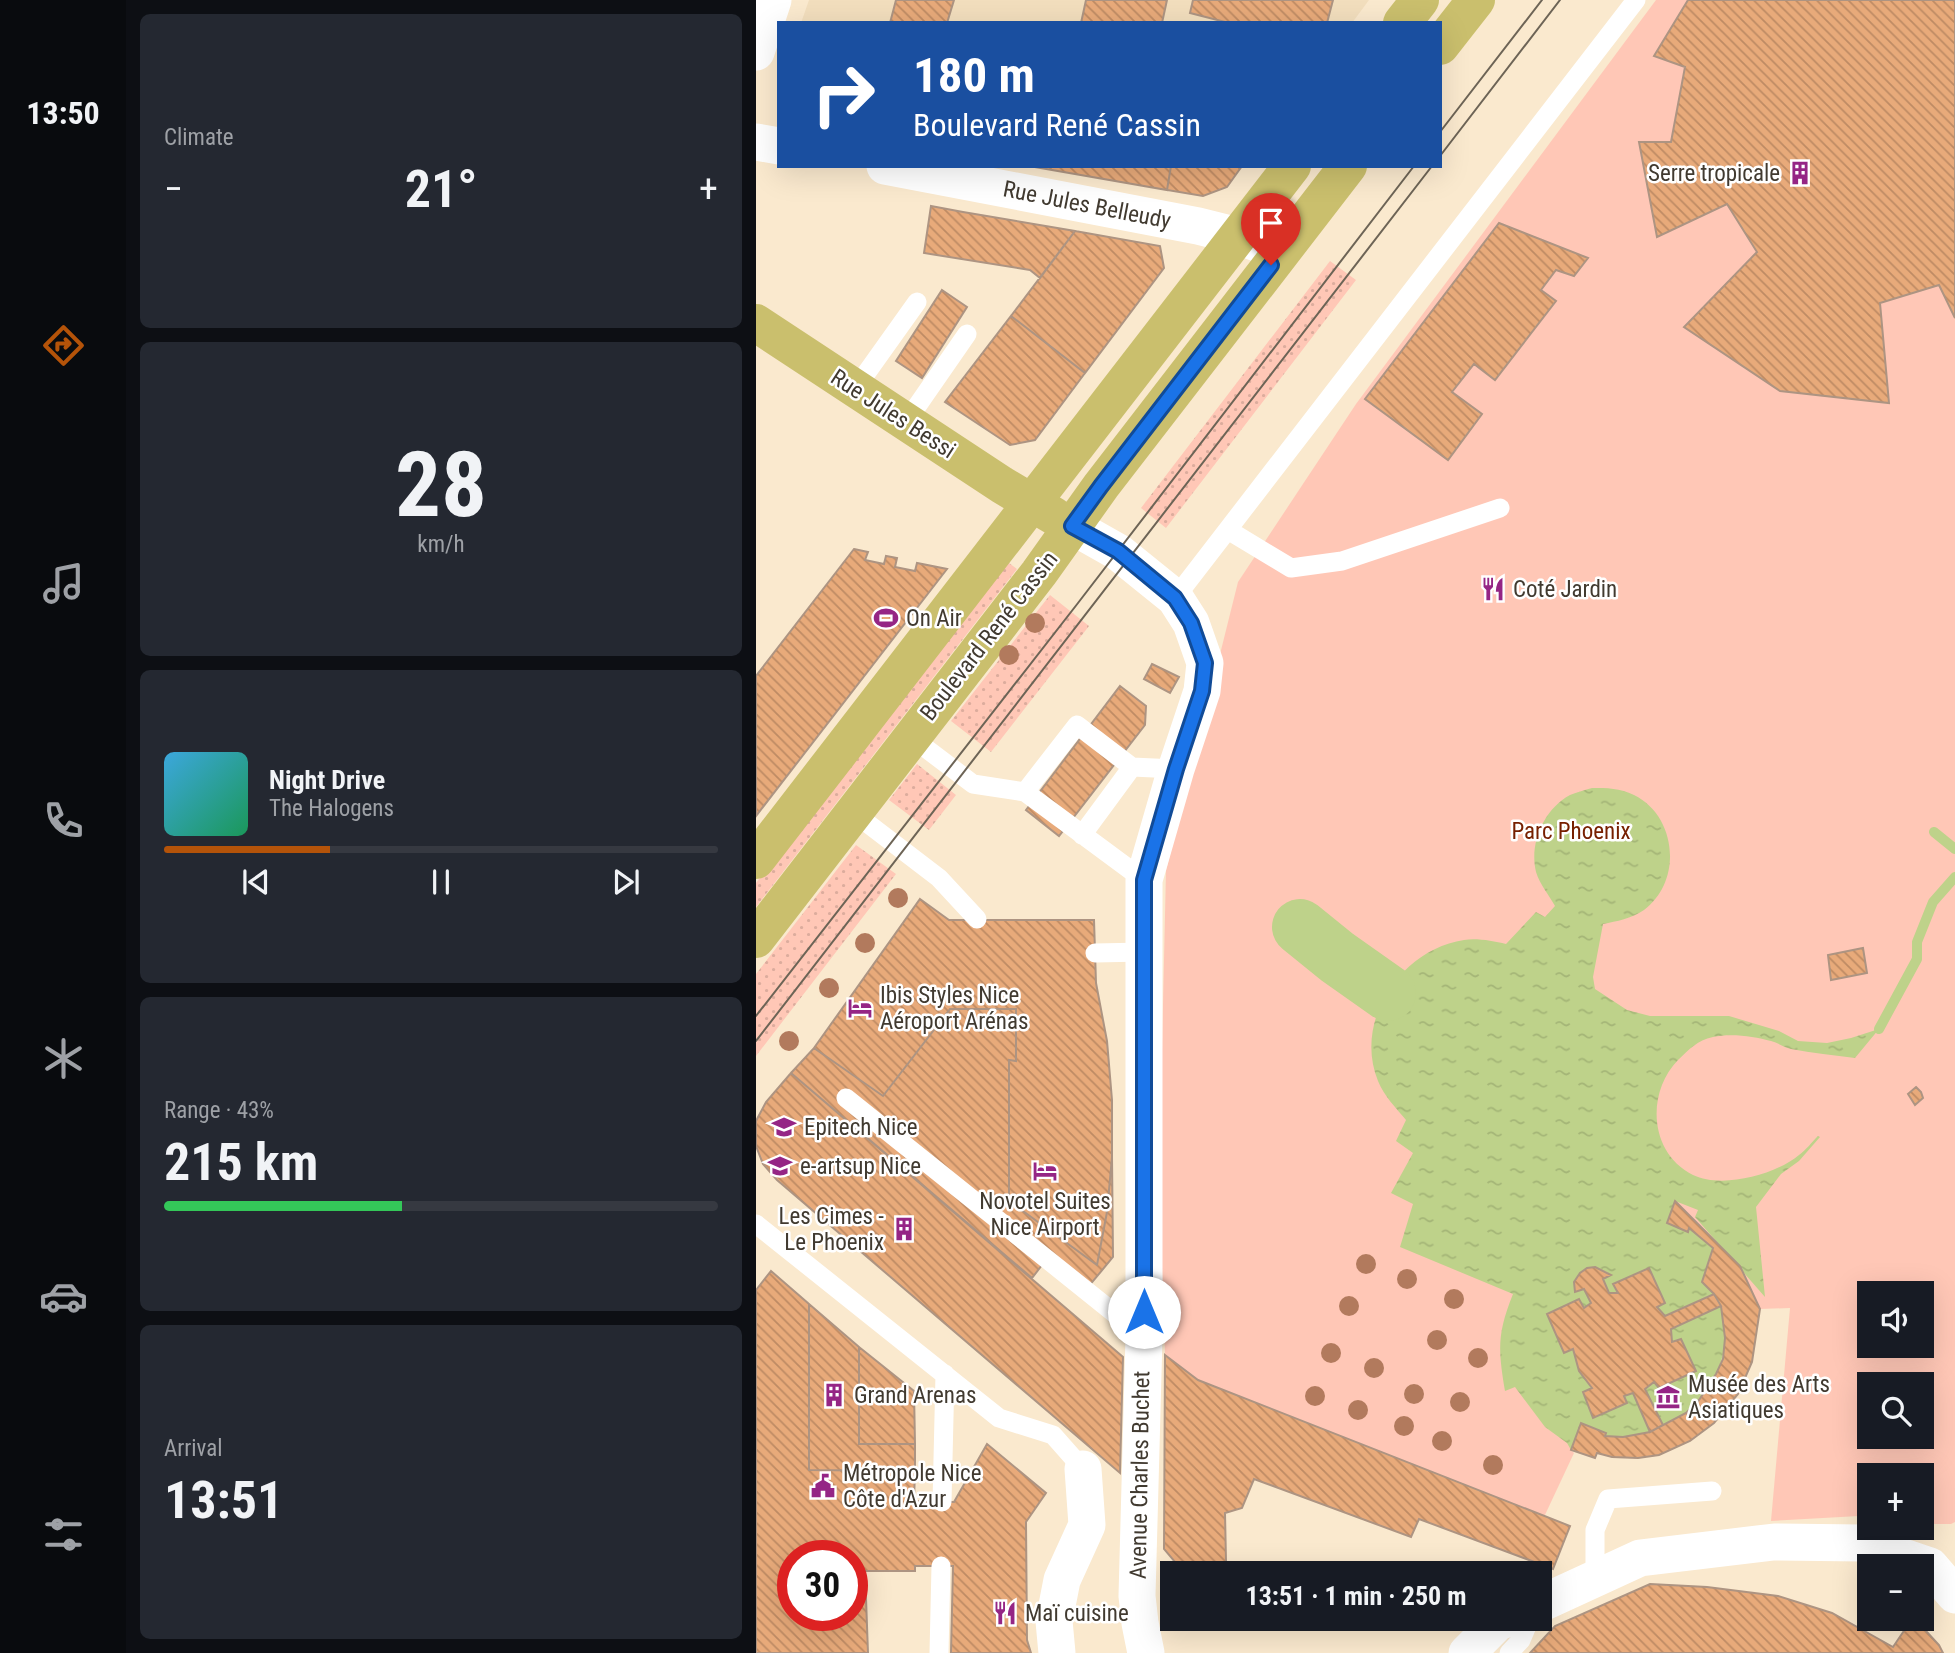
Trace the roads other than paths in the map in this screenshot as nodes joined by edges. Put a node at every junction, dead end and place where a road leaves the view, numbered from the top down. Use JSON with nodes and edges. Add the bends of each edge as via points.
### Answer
{"nodes":[{"id":1,"x":773,"y":0,"type":"edge"},
{"id":2,"x":1420,"y":0,"type":"edge"},
{"id":3,"x":1476,"y":0,"type":"edge"},
{"id":4,"x":1636,"y":0,"type":"edge"},
{"id":5,"x":1404,"y":21,"type":"edge"},
{"id":6,"x":1442,"y":43,"type":"edge"},
{"id":7,"x":756,"y":52,"type":"edge"},
{"id":8,"x":756,"y":142,"type":"edge"},
{"id":9,"x":777,"y":146,"type":"edge"},
{"id":10,"x":895,"y":168,"type":"edge"},
{"id":11,"x":1290,"y":168,"type":"edge"},
{"id":12,"x":1346,"y":168,"type":"edge"},
{"id":13,"x":1238,"y":236,"type":"junction"},
{"id":14,"x":1288,"y":243,"type":"junction"},
{"id":15,"x":917,"y":302,"type":"dead end"},
{"id":16,"x":756,"y":323,"type":"edge"},
{"id":17,"x":967,"y":334,"type":"dead end"},
{"id":18,"x":855,"y":389,"type":"junction"},
{"id":19,"x":906,"y":422,"type":"junction"},
{"id":20,"x":1031,"y":504,"type":"junction"},
{"id":21,"x":1500,"y":508,"type":"dead end"},
{"id":22,"x":1072,"y":526,"type":"junction"},
{"id":23,"x":1228,"y":530,"type":"junction"},
{"id":24,"x":1175,"y":598,"type":"junction"},
{"id":25,"x":911,"y":737,"type":"junction"},
{"id":26,"x":1132,"y":767,"type":"junction"},
{"id":27,"x":1176,"y":769,"type":"junction"},
{"id":28,"x":1025,"y":792,"type":"junction"},
{"id":29,"x":853,"y":813,"type":"junction"},
{"id":30,"x":1082,"y":835,"type":"junction"},
{"id":31,"x":756,"y":860,"type":"edge"},
{"id":32,"x":1144,"y":880,"type":"junction"},
{"id":33,"x":977,"y":919,"type":"dead end"},
{"id":34,"x":756,"y":939,"type":"edge"},
{"id":35,"x":1144,"y":951,"type":"junction"},
{"id":36,"x":1095,"y":953,"type":"dead end"},
{"id":37,"x":846,"y":1098,"type":"dead end"},
{"id":38,"x":756,"y":1224,"type":"edge"},
{"id":39,"x":1144,"y":1337,"type":"junction"},
{"id":40,"x":945,"y":1374,"type":"junction"},
{"id":41,"x":1083,"y":1469,"type":"joint"},
{"id":42,"x":1712,"y":1491,"type":"dead end"},
{"id":43,"x":942,"y":1502,"type":"dead end"},
{"id":44,"x":1942,"y":1559,"type":"edge"},
{"id":45,"x":941,"y":1566,"type":"dead end"},
{"id":46,"x":1595,"y":1577,"type":"junction"},
{"id":47,"x":1955,"y":1595,"type":"edge"},
{"id":48,"x":1552,"y":1598,"type":"edge"},
{"id":49,"x":1490,"y":1631,"type":"edge"},
{"id":50,"x":1525,"y":1631,"type":"edge"},
{"id":51,"x":939,"y":1653,"type":"edge"},
{"id":52,"x":1057,"y":1653,"type":"edge"},
{"id":53,"x":1146,"y":1653,"type":"edge"},
{"id":54,"x":1467,"y":1653,"type":"edge"},
{"id":55,"x":1509,"y":1653,"type":"edge"}],
"edges":[{"from":1,"to":7,"type":"street"},
{"from":2,"to":5,"type":"main road"},
{"from":3,"to":6,"type":"main road"},
{"from":4,"to":23,"type":"lane"},
{"from":8,"to":9,"type":"street"},
{"from":10,"to":13,"type":"street","name":"Rue Jules Belleudy"},
{"from":11,"to":13,"type":"main road","name":"Boulevard René Cassin"},
{"from":12,"to":14,"type":"main road","name":"Boulevard René Cassin"},
{"from":13,"to":14,"type":"street","name":"Rue Jules Belleudy","via":[[1259,244]]},
{"from":13,"to":20,"type":"main road","name":"Boulevard René Cassin"},
{"from":14,"to":22,"type":"main road","name":"Boulevard René Cassin"},
{"from":15,"to":18,"type":"lane"},
{"from":16,"to":18,"type":"main road","name":"Rue Jules Bessi"},
{"from":17,"to":19,"type":"lane"},
{"from":18,"to":19,"type":"main road","name":"Rue Jules Bessi"},
{"from":19,"to":20,"type":"main road","name":"Rue Jules Bessi"},
{"from":20,"to":22,"type":"main road","name":"Rue Jules Bessi"},
{"from":20,"to":31,"type":"main road","name":"Boulevard René Cassin"},
{"from":21,"to":23,"type":"lane","via":[[1342,561],[1291,568]]},
{"from":22,"to":24,"type":"street","name":"Avenue Charles Buchet","via":[[1118,551]]},
{"from":22,"to":25,"type":"main road","name":"Boulevard René Cassin"},
{"from":23,"to":24,"type":"lane"},
{"from":24,"to":27,"type":"street","name":"Avenue Charles Buchet","via":[[1191,623],[1205,663],[1202,691]]},
{"from":25,"to":28,"type":"lane","via":[[973,784]]},
{"from":25,"to":29,"type":"main road","name":"Boulevard René Cassin"},
{"from":26,"to":27,"type":"lane"},
{"from":26,"to":28,"type":"lane","via":[[1077,725]]},
{"from":26,"to":30,"type":"lane"},
{"from":27,"to":32,"type":"street","name":"Avenue Charles Buchet"},
{"from":28,"to":30,"type":"lane"},
{"from":29,"to":33,"type":"lane","via":[[939,878]]},
{"from":29,"to":34,"type":"main road","name":"Boulevard René Cassin"},
{"from":30,"to":32,"type":"lane"},
{"from":32,"to":35,"type":"street","name":"Avenue Charles Buchet"},
{"from":35,"to":36,"type":"lane"},
{"from":35,"to":39,"type":"street","name":"Avenue Charles Buchet"},
{"from":37,"to":39,"type":"lane"},
{"from":38,"to":40,"type":"lane"},
{"from":39,"to":53,"type":"street","name":"Avenue Charles Buchet","via":[[1138,1596]]},
{"from":40,"to":41,"type":"lane","via":[[999,1418],[1053,1435]]},
{"from":40,"to":43,"type":"lane"},
{"from":41,"to":52,"type":"street","via":[[1087,1525],[1062,1580],[1054,1621]]},
{"from":42,"to":46,"type":"lane","via":[[1608,1499],[1595,1530]]},
{"from":44,"to":46,"type":"street","via":[[1862,1543],[1773,1542],[1640,1558]]},
{"from":44,"to":47,"type":"street"},
{"from":45,"to":51,"type":"lane"},
{"from":46,"to":48,"type":"street"},
{"from":49,"to":54,"type":"street"},
{"from":50,"to":55,"type":"lane"}]}
